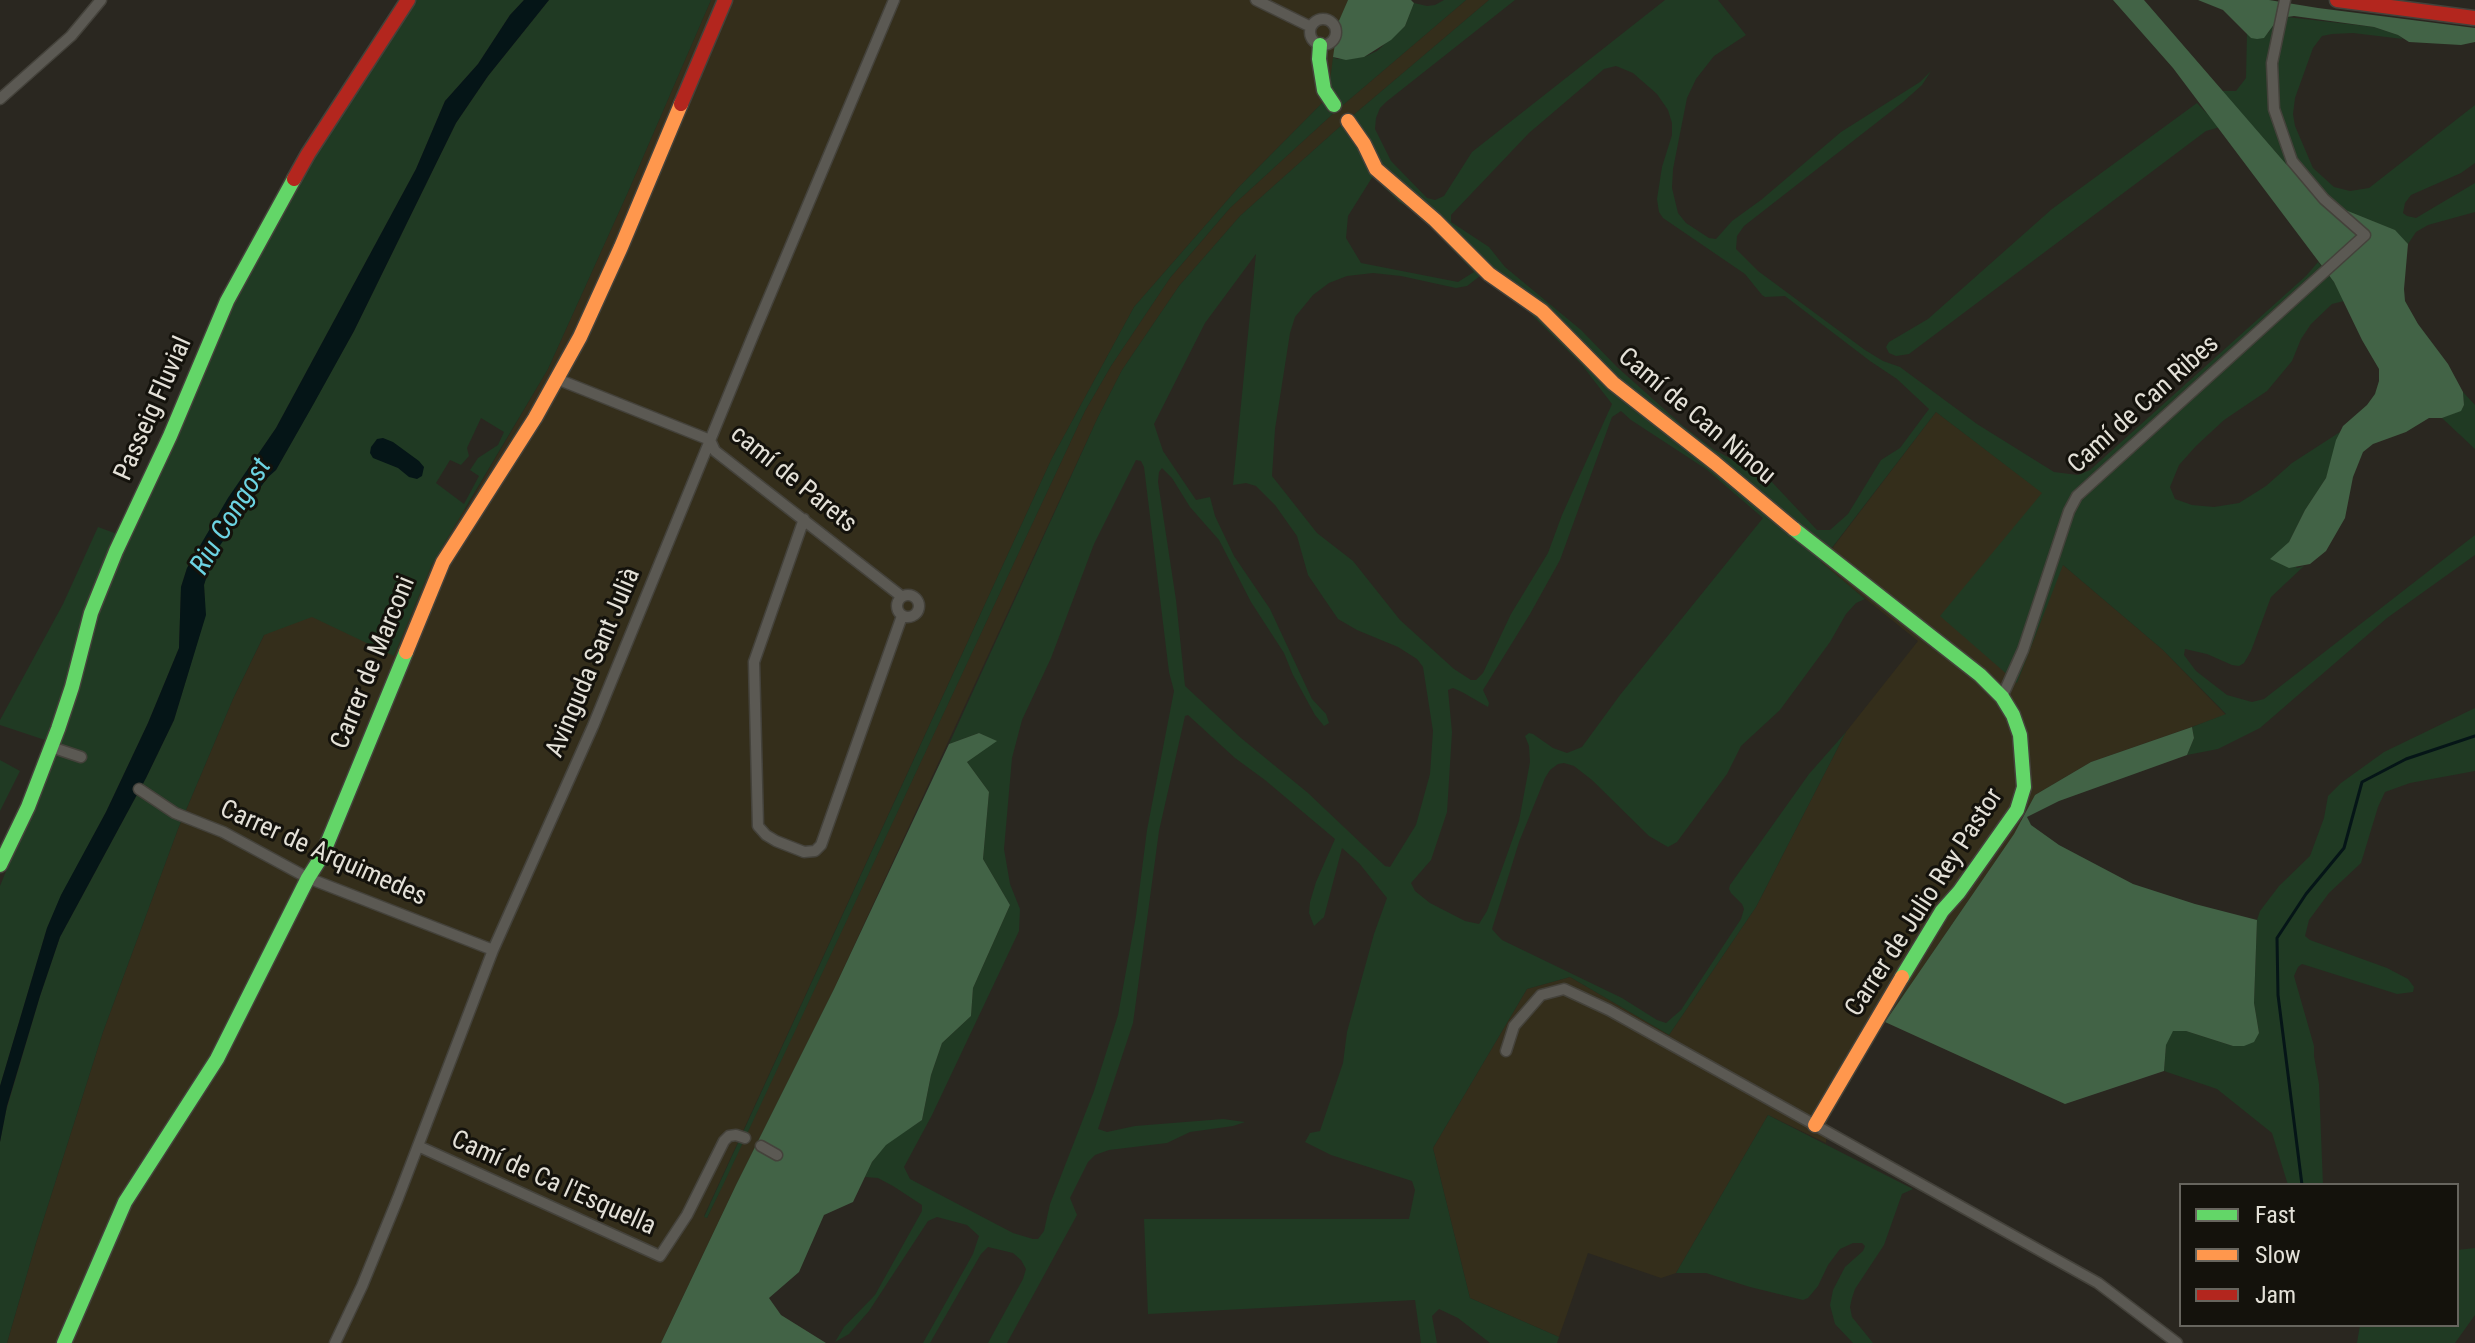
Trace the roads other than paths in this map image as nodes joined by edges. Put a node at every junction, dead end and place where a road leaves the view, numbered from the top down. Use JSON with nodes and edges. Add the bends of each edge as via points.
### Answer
{"nodes":[{"id":1,"x":101,"y":0,"type":"edge"},
{"id":2,"x":408,"y":0,"type":"edge"},
{"id":3,"x":725,"y":0,"type":"edge"},
{"id":4,"x":894,"y":0,"type":"edge"},
{"id":5,"x":1256,"y":0,"type":"edge"},
{"id":6,"x":2285,"y":0,"type":"edge"},
{"id":7,"x":2337,"y":0,"type":"edge"},
{"id":8,"x":2475,"y":18,"type":"edge"},
{"id":9,"x":1311,"y":27,"type":"junction"},
{"id":10,"x":1320,"y":45,"type":"junction"},
{"id":11,"x":0,"y":99,"type":"edge"},
{"id":12,"x":1334,"y":105,"type":"dead end"},
{"id":13,"x":1348,"y":121,"type":"dead end"},
{"id":14,"x":557,"y":379,"type":"junction"},
{"id":15,"x":710,"y":440,"type":"junction"},
{"id":16,"x":804,"y":519,"type":"junction"},
{"id":17,"x":901,"y":596,"type":"junction"},
{"id":18,"x":902,"y":616,"type":"junction"},
{"id":19,"x":2002,"y":697,"type":"junction"},
{"id":20,"x":51,"y":747,"type":"junction"},
{"id":21,"x":81,"y":757,"type":"dead end"},
{"id":22,"x":139,"y":789,"type":"dead end"},
{"id":23,"x":0,"y":865,"type":"edge"},
{"id":24,"x":308,"y":878,"type":"junction"},
{"id":25,"x":493,"y":950,"type":"junction"},
{"id":26,"x":1506,"y":1051,"type":"dead end"},
{"id":27,"x":1815,"y":1125,"type":"junction"},
{"id":28,"x":745,"y":1138,"type":"dead end"},
{"id":29,"x":418,"y":1146,"type":"junction"},
{"id":30,"x":761,"y":1146,"type":"dead end"},
{"id":31,"x":777,"y":1155,"type":"dead end"},
{"id":32,"x":64,"y":1343,"type":"edge"},
{"id":33,"x":335,"y":1343,"type":"edge"},
{"id":34,"x":2177,"y":1343,"type":"edge"}],
"edges":[{"from":1,"to":11,"type":"street","via":[[71,36]]},
{"from":2,"to":20,"type":"main road","name":"Passeig Fluvial","via":[[308,154],[227,301],[91,613]]},
{"from":3,"to":14,"type":"main road","name":"Carrer de Marconi","via":[[616,259]]},
{"from":4,"to":15,"type":"street","name":"Avinguda Sant Julià"},
{"from":5,"to":9,"type":"street"},
{"from":6,"to":19,"type":"street","name":"Camí de Can Ribes","via":[[2272,63],[2274,109],[2292,161],[2365,235],[2077,496]]},
{"from":7,"to":8,"type":"main road"},
{"from":9,"to":10,"type":"street","via":[[1311,38]]},
{"from":9,"to":10,"type":"street","via":[[1320,19],[1334,26],[1334,38]]},
{"from":10,"to":12,"type":"main road","via":[[1324,90]]},
{"from":13,"to":19,"type":"main road","name":"Camí de Can Ninou","via":[[1376,169],[1489,274],[1542,311],[1613,383]]},
{"from":14,"to":15,"type":"street","name":"camí de Parets"},
{"from":14,"to":24,"type":"main road","name":"Carrer de Marconi","via":[[427,594],[322,856]]},
{"from":15,"to":16,"type":"street","name":"camí de Parets","via":[[717,453]]},
{"from":15,"to":25,"type":"street","name":"Avinguda Sant Julià","via":[[593,726]]},
{"from":16,"to":17,"type":"street","name":"camí de Parets"},
{"from":16,"to":18,"type":"street","via":[[754,662],[758,826],[776,841],[804,852],[821,845]]},
{"from":17,"to":18,"type":"street","via":[[896,607]]},
{"from":17,"to":18,"type":"street","via":[[913,596],[919,605],[913,616]]},
{"from":19,"to":27,"type":"main road","name":"Carrer de Julio Rey Pastor","via":[[2020,735],[2021,803],[1924,939]]},
{"from":20,"to":21,"type":"street"},
{"from":20,"to":23,"type":"main road","name":"Passeig Fluvial"},
{"from":22,"to":24,"type":"street","name":"Carrer de Arquimedes","via":[[175,813],[223,832]]},
{"from":24,"to":25,"type":"street","name":"Carrer de Arquimedes"},
{"from":24,"to":32,"type":"main road","name":"Carrer de Marconi","via":[[217,1059],[125,1202]]},
{"from":25,"to":29,"type":"street","name":"Avinguda Sant Julià"},
{"from":26,"to":27,"type":"street","via":[[1514,1026],[1541,995],[1564,989]]},
{"from":27,"to":34,"type":"street","via":[[2098,1283]]},
{"from":28,"to":29,"type":"street","name":"Camí de Ca l'Esquella","via":[[729,1136],[724,1141],[660,1256]]},
{"from":29,"to":33,"type":"street","name":"Avinguda Sant Julià"},
{"from":30,"to":31,"type":"street"}]}
